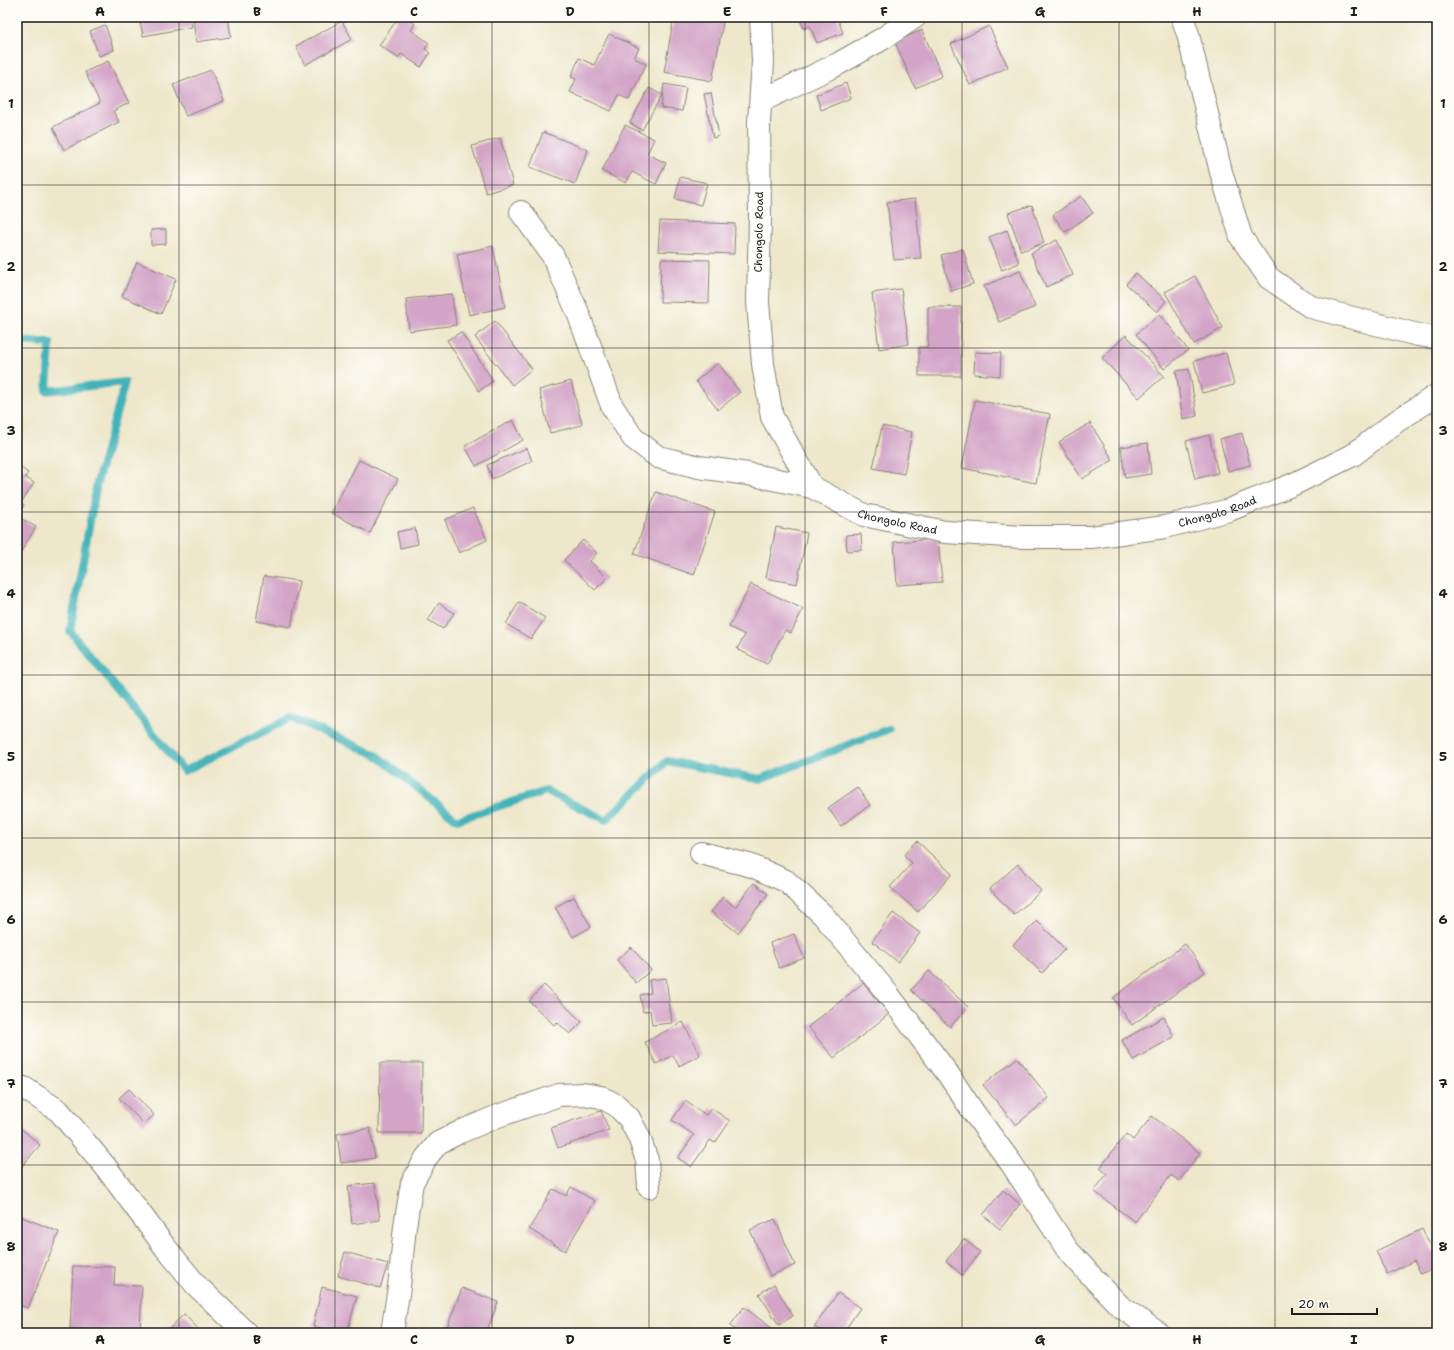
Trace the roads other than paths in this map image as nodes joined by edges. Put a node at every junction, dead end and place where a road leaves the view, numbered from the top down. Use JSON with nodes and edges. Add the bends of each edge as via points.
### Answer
{"nodes":[{"id":1,"x":760,"y":17,"type":"edge"},
{"id":2,"x":916,"y":17,"type":"edge"},
{"id":3,"x":1182,"y":17,"type":"edge"},
{"id":4,"x":761,"y":101,"type":"junction"},
{"id":5,"x":521,"y":212,"type":"dead end"},
{"id":6,"x":1437,"y":338,"type":"edge"},
{"id":7,"x":1437,"y":395,"type":"edge"},
{"id":8,"x":812,"y":487,"type":"junction"},
{"id":9,"x":701,"y":853,"type":"dead end"},
{"id":10,"x":17,"y":1086,"type":"edge"},
{"id":11,"x":650,"y":1187,"type":"dead end"},
{"id":12,"x":246,"y":1333,"type":"edge"},
{"id":13,"x":392,"y":1333,"type":"edge"},
{"id":14,"x":1158,"y":1333,"type":"edge"}],
"edges":[{"from":1,"to":4,"type":"street","name":"Chongolo Road","via":[[763,62]]},
{"from":2,"to":4,"type":"street","via":[[838,64]]},
{"from":3,"to":6,"type":"street","via":[[1221,172],[1241,237],[1269,278],[1311,307],[1418,336]]},
{"from":4,"to":8,"type":"street","name":"Chongolo Road","via":[[758,302],[763,364],[772,417]]},
{"from":5,"to":8,"type":"street","via":[[553,256],[578,313],[612,406],[633,438],[658,457]]},
{"from":7,"to":8,"type":"street","name":"Chongolo Road","via":[[1397,421],[1353,455],[1294,484],[1229,510],[1165,527],[1091,537],[1022,537],[945,532],[864,515]]},
{"from":9,"to":14,"type":"street","via":[[752,866],[786,881],[824,915],[948,1074],[1011,1163],[1067,1249],[1120,1306]]},
{"from":10,"to":12,"type":"street","via":[[59,1111],[105,1166],[196,1285]]},
{"from":11,"to":13,"type":"street","via":[[647,1160],[629,1118],[616,1105],[601,1097],[583,1094],[559,1095],[491,1119],[438,1142],[412,1182]]}]}
